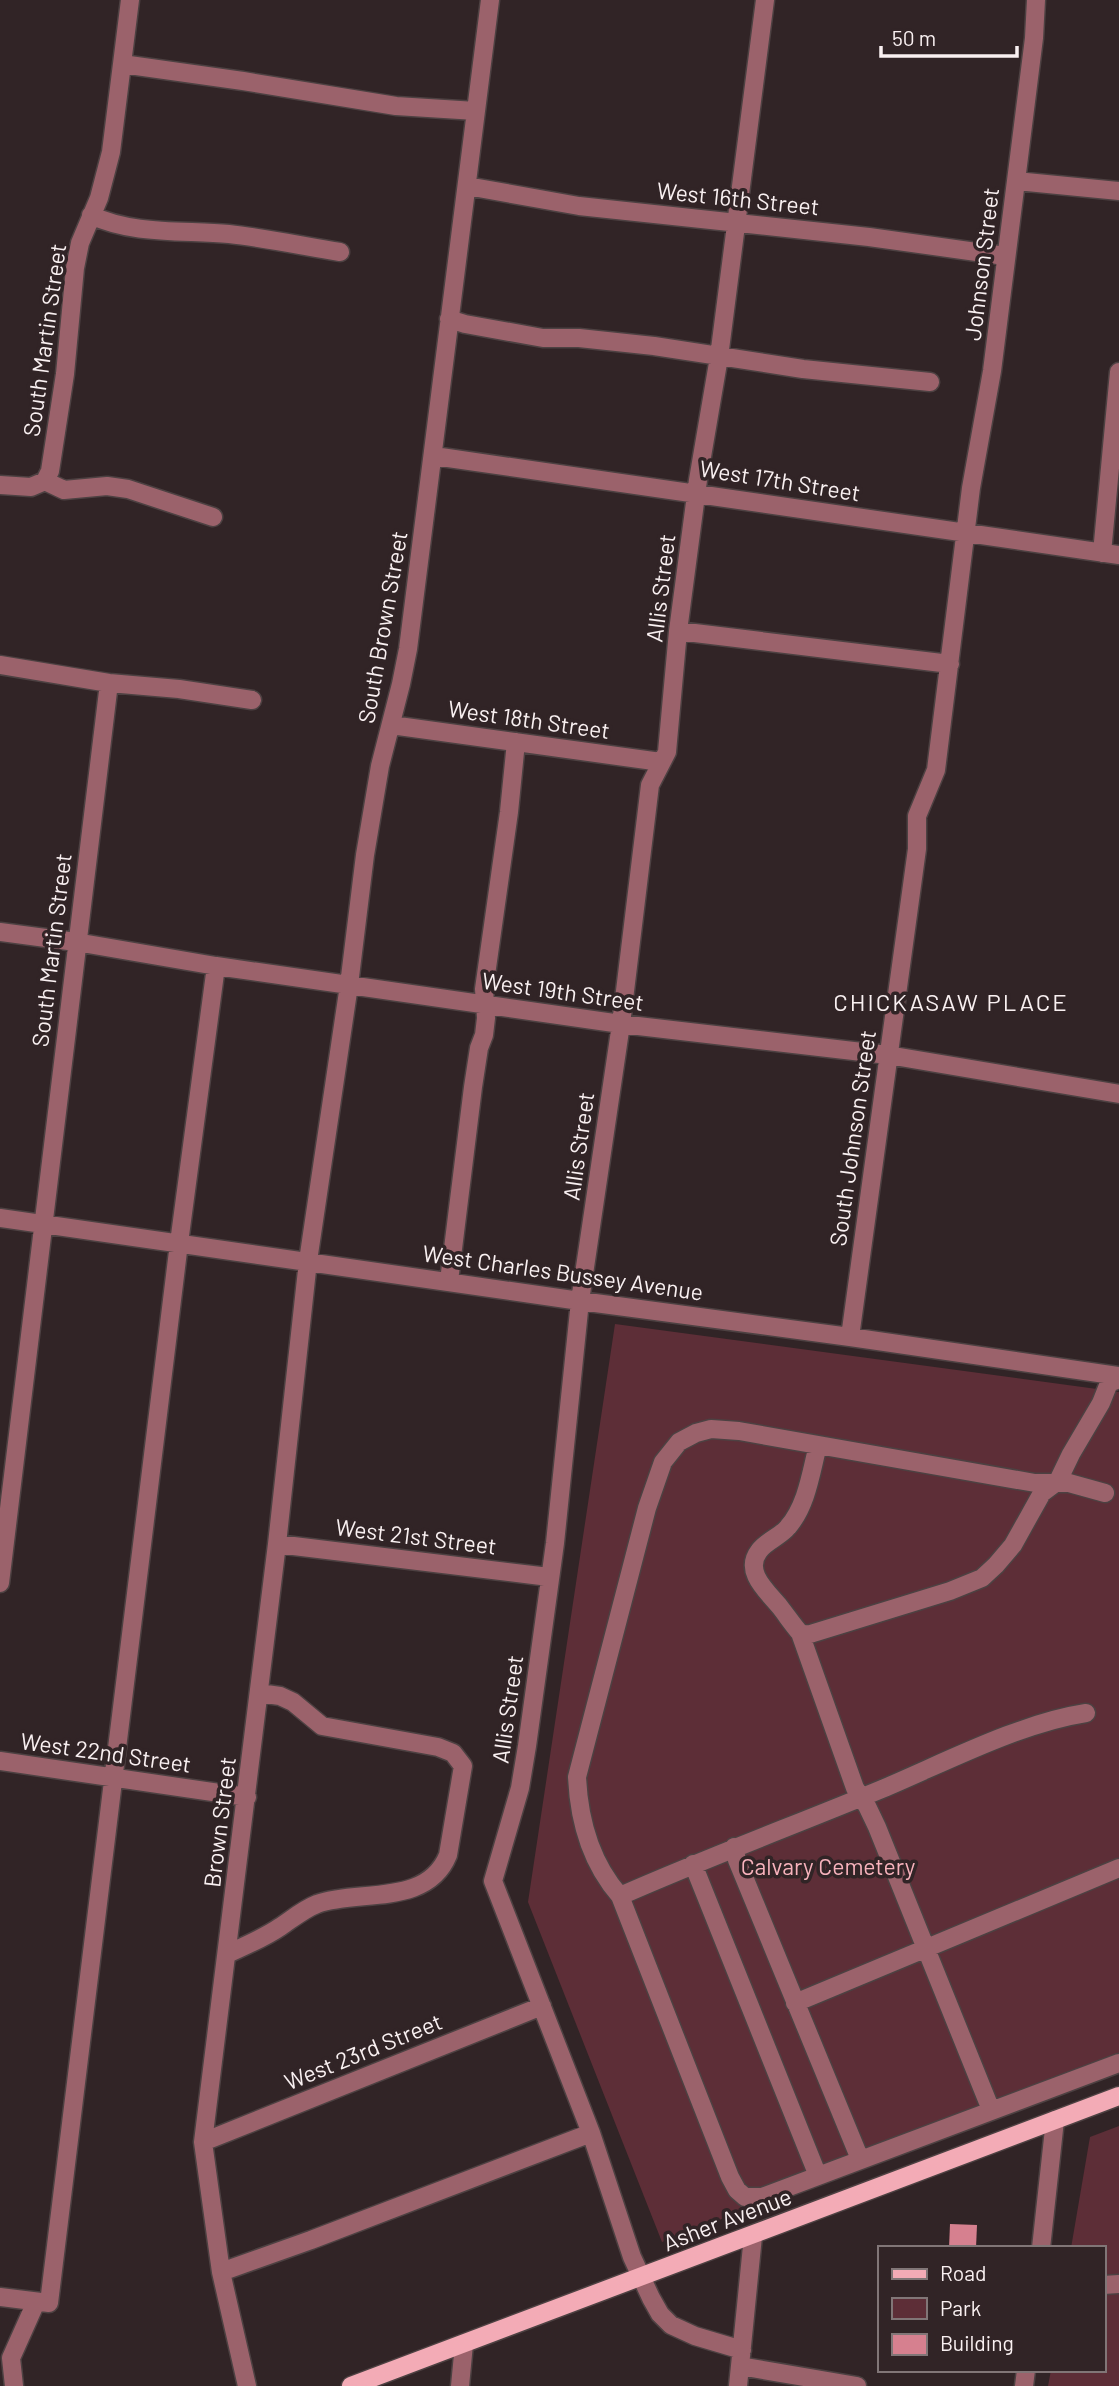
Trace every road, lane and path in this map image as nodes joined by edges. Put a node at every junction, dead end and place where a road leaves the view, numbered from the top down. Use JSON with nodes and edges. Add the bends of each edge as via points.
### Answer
{"nodes":[{"id":1,"x":130,"y":0,"type":"edge"},
{"id":2,"x":490,"y":0,"type":"edge"},
{"id":3,"x":765,"y":0,"type":"edge"},
{"id":4,"x":1036,"y":0,"type":"edge"},
{"id":5,"x":122,"y":64,"type":"junction"},
{"id":6,"x":476,"y":111,"type":"junction"},
{"id":7,"x":1016,"y":181,"type":"junction"},
{"id":8,"x":467,"y":186,"type":"junction"},
{"id":9,"x":1119,"y":191,"type":"edge"},
{"id":10,"x":91,"y":215,"type":"junction"},
{"id":11,"x":737,"y":222,"type":"junction"},
{"id":12,"x":341,"y":252,"type":"dead end"},
{"id":13,"x":1005,"y":256,"type":"junction"},
{"id":14,"x":449,"y":319,"type":"junction"},
{"id":15,"x":719,"y":357,"type":"junction"},
{"id":16,"x":1119,"y":372,"type":"edge"},
{"id":17,"x":930,"y":382,"type":"dead end"},
{"id":18,"x":434,"y":456,"type":"junction"},
{"id":19,"x":44,"y":481,"type":"junction"},
{"id":20,"x":0,"y":485,"type":"edge"},
{"id":21,"x":697,"y":493,"type":"junction"},
{"id":22,"x":213,"y":517,"type":"dead end"},
{"id":23,"x":966,"y":533,"type":"junction"},
{"id":24,"x":1111,"y":554,"type":"edge"},
{"id":25,"x":678,"y":631,"type":"junction"},
{"id":26,"x":950,"y":664,"type":"junction"},
{"id":27,"x":0,"y":665,"type":"edge"},
{"id":28,"x":109,"y":683,"type":"junction"},
{"id":29,"x":252,"y":699,"type":"dead end"},
{"id":30,"x":391,"y":725,"type":"junction"},
{"id":31,"x":516,"y":742,"type":"junction"},
{"id":32,"x":662,"y":762,"type":"junction"},
{"id":33,"x":0,"y":932,"type":"edge"},
{"id":34,"x":76,"y":942,"type":"junction"},
{"id":35,"x":216,"y":966,"type":"junction"},
{"id":36,"x":349,"y":985,"type":"junction"},
{"id":37,"x":485,"y":1005,"type":"junction"},
{"id":38,"x":621,"y":1024,"type":"junction"},
{"id":39,"x":888,"y":1055,"type":"junction"},
{"id":40,"x":1119,"y":1094,"type":"edge"},
{"id":41,"x":0,"y":1218,"type":"edge"},
{"id":42,"x":44,"y":1224,"type":"junction"},
{"id":43,"x":179,"y":1243,"type":"junction"},
{"id":44,"x":308,"y":1261,"type":"junction"},
{"id":45,"x":449,"y":1282,"type":"junction"},
{"id":46,"x":580,"y":1301,"type":"junction"},
{"id":47,"x":850,"y":1336,"type":"junction"},
{"id":48,"x":1119,"y":1378,"type":"edge"},
{"id":49,"x":818,"y":1445,"type":"junction"},
{"id":50,"x":1058,"y":1481,"type":"junction"},
{"id":51,"x":1105,"y":1493,"type":"dead end"},
{"id":52,"x":277,"y":1544,"type":"junction"},
{"id":53,"x":549,"y":1577,"type":"junction"},
{"id":54,"x":0,"y":1583,"type":"edge"},
{"id":55,"x":800,"y":1633,"type":"junction"},
{"id":56,"x":259,"y":1693,"type":"junction"},
{"id":57,"x":1086,"y":1713,"type":"dead end"},
{"id":58,"x":0,"y":1761,"type":"edge"},
{"id":59,"x":114,"y":1778,"type":"junction"},
{"id":60,"x":247,"y":1797,"type":"junction"},
{"id":61,"x":862,"y":1797,"type":"junction"},
{"id":62,"x":734,"y":1847,"type":"junction"},
{"id":63,"x":693,"y":1864,"type":"junction"},
{"id":64,"x":1119,"y":1868,"type":"edge"},
{"id":65,"x":620,"y":1896,"type":"junction"},
{"id":66,"x":926,"y":1949,"type":"junction"},
{"id":67,"x":227,"y":1954,"type":"junction"},
{"id":68,"x":795,"y":2003,"type":"junction"},
{"id":69,"x":542,"y":2006,"type":"junction"},
{"id":70,"x":1119,"y":2063,"type":"edge"},
{"id":71,"x":1119,"y":2096,"type":"edge"},
{"id":72,"x":991,"y":2110,"type":"junction"},
{"id":73,"x":1055,"y":2120,"type":"junction"},
{"id":74,"x":591,"y":2133,"type":"junction"},
{"id":75,"x":203,"y":2142,"type":"junction"},
{"id":76,"x":860,"y":2159,"type":"junction"},
{"id":77,"x":818,"y":2176,"type":"junction"},
{"id":78,"x":752,"y":2235,"type":"junction"},
{"id":79,"x":1041,"y":2246,"type":"edge"},
{"id":80,"x":220,"y":2272,"type":"junction"},
{"id":81,"x":642,"y":2277,"type":"junction"},
{"id":82,"x":0,"y":2297,"type":"edge"},
{"id":83,"x":42,"y":2302,"type":"junction"},
{"id":84,"x":464,"y":2344,"type":"junction"},
{"id":85,"x":741,"y":2358,"type":"junction"},
{"id":86,"x":14,"y":2386,"type":"edge"},
{"id":87,"x":247,"y":2386,"type":"edge"},
{"id":88,"x":351,"y":2386,"type":"edge"},
{"id":89,"x":460,"y":2386,"type":"edge"},
{"id":90,"x":738,"y":2386,"type":"edge"},
{"id":91,"x":857,"y":2386,"type":"edge"}],
"edges":[{"from":1,"to":5,"type":"street","name":"South Martin Street"},
{"from":2,"to":6,"type":"street","name":"South Brown Street"},
{"from":3,"to":11,"type":"street","name":"Allis Street"},
{"from":4,"to":7,"type":"street","name":"Johnson Street"},
{"from":5,"to":6,"type":"street","via":[[343,99]]},
{"from":5,"to":10,"type":"street","name":"South Martin Street","via":[[111,152]]},
{"from":6,"to":8,"type":"street","name":"South Brown Street"},
{"from":7,"to":9,"type":"street"},
{"from":7,"to":13,"type":"street","name":"Johnson Street"},
{"from":8,"to":11,"type":"street","name":"West 16th Street","via":[[579,206]]},
{"from":8,"to":14,"type":"street","name":"South Brown Street"},
{"from":10,"to":12,"type":"street","via":[[138,228],[230,234]]},
{"from":10,"to":19,"type":"street","name":"South Martin Street","via":[[75,268],[65,373],[50,471]]},
{"from":11,"to":13,"type":"street","name":"West 16th Street"},
{"from":11,"to":15,"type":"street","name":"Allis Street"},
{"from":13,"to":23,"type":"street","name":"Johnson Street"},
{"from":14,"to":15,"type":"street","via":[[543,338],[579,338]]},
{"from":14,"to":18,"type":"street","name":"South Brown Street"},
{"from":15,"to":17,"type":"street"},
{"from":15,"to":21,"type":"street","name":"Allis Street"},
{"from":16,"to":24,"type":"street"},
{"from":18,"to":21,"type":"street","name":"West 17th Street"},
{"from":18,"to":30,"type":"street","name":"South Brown Street","via":[[408,649]]},
{"from":19,"to":20,"type":"street","via":[[27,487]]},
{"from":19,"to":22,"type":"street","via":[[64,490],[128,489]]},
{"from":21,"to":23,"type":"street","name":"West 17th Street"},
{"from":21,"to":25,"type":"street","name":"Allis Street"},
{"from":23,"to":24,"type":"street","name":"West 17th Street"},
{"from":23,"to":26,"type":"street","name":"South Johnson Street"},
{"from":25,"to":26,"type":"street"},
{"from":25,"to":32,"type":"street","name":"Allis Street","via":[[667,752]]},
{"from":26,"to":39,"type":"street","name":"South Johnson Street","via":[[936,770],[917,816],[917,849]]},
{"from":27,"to":28,"type":"street"},
{"from":28,"to":29,"type":"street"},
{"from":28,"to":34,"type":"street","name":"South Martin Street"},
{"from":30,"to":31,"type":"street","name":"West 18th Street"},
{"from":30,"to":36,"type":"street","name":"South Brown Street","via":[[365,855]]},
{"from":31,"to":32,"type":"street","name":"West 18th Street"},
{"from":31,"to":37,"type":"street"},
{"from":32,"to":38,"type":"street","name":"Allis Street","via":[[650,785]]},
{"from":33,"to":34,"type":"street","name":"West 19th Street"},
{"from":34,"to":35,"type":"street","name":"West 19th Street"},
{"from":34,"to":42,"type":"street","name":"South Martin Street"},
{"from":35,"to":36,"type":"street","name":"West 19th Street"},
{"from":35,"to":43,"type":"street"},
{"from":36,"to":37,"type":"street","name":"West 19th Street"},
{"from":36,"to":44,"type":"street","name":"South Brown Street"},
{"from":37,"to":38,"type":"street","name":"West 19th Street"},
{"from":37,"to":45,"type":"street"},
{"from":38,"to":39,"type":"street","name":"West 19th Street"},
{"from":38,"to":46,"type":"street","name":"Allis Street"},
{"from":39,"to":40,"type":"street","name":"West 19th Street"},
{"from":39,"to":47,"type":"street","name":"South Johnson Street"},
{"from":41,"to":42,"type":"street","name":"West Charles Bussey Avenue"},
{"from":42,"to":43,"type":"street","name":"West Charles Bussey Avenue"},
{"from":42,"to":54,"type":"street","name":"South Martin Street"},
{"from":43,"to":44,"type":"street","name":"West Charles Bussey Avenue"},
{"from":43,"to":59,"type":"street"},
{"from":44,"to":45,"type":"street","name":"West Charles Bussey Avenue"},
{"from":44,"to":52,"type":"street","name":"Brown Street"},
{"from":45,"to":46,"type":"street","name":"West Charles Bussey Avenue"},
{"from":46,"to":47,"type":"street","name":"West Charles Bussey Avenue"},
{"from":46,"to":53,"type":"street","name":"Allis Street"},
{"from":47,"to":48,"type":"street","name":"West Charles Bussey Avenue"},
{"from":48,"to":50,"type":"street","via":[[1110,1383]]},
{"from":49,"to":50,"type":"street","via":[[1035,1483]]},
{"from":49,"to":55,"type":"street","via":[[796,1516],[787,1529],[760,1549],[754,1562],[760,1584]]},
{"from":49,"to":65,"type":"street","via":[[711,1429],[679,1442],[663,1462],[577,1777],[586,1832]]},
{"from":50,"to":51,"type":"street"},
{"from":50,"to":55,"type":"street","via":[[1042,1493],[1013,1545],[982,1578],[807,1635]]},
{"from":52,"to":53,"type":"street","name":"West 21st Street"},
{"from":52,"to":56,"type":"street","name":"Brown Street"},
{"from":53,"to":69,"type":"street","name":"Allis Street","via":[[520,1788],[494,1881]]},
{"from":55,"to":61,"type":"street"},
{"from":56,"to":60,"type":"street","name":"Brown Street"},
{"from":56,"to":67,"type":"street","via":[[293,1702],[322,1726],[438,1747],[453,1752],[463,1766],[443,1868],[397,1893],[316,1905]]},
{"from":57,"to":61,"type":"street","via":[[1021,1731]]},
{"from":58,"to":59,"type":"street","name":"West 22nd Street"},
{"from":59,"to":60,"type":"street","name":"West 22nd Street"},
{"from":59,"to":83,"type":"street"},
{"from":60,"to":67,"type":"street","name":"Brown Street"},
{"from":61,"to":62,"type":"street"},
{"from":61,"to":66,"type":"street"},
{"from":62,"to":63,"type":"street"},
{"from":62,"to":68,"type":"street"},
{"from":63,"to":65,"type":"street"},
{"from":63,"to":77,"type":"street"},
{"from":64,"to":66,"type":"street"},
{"from":65,"to":77,"type":"street","via":[[737,2190],[745,2197],[762,2197]]},
{"from":66,"to":68,"type":"street"},
{"from":66,"to":72,"type":"street"},
{"from":67,"to":75,"type":"street","name":"Brown Street"},
{"from":68,"to":76,"type":"street"},
{"from":69,"to":74,"type":"street","name":"Allis Street"},
{"from":69,"to":75,"type":"street","name":"West 23rd Street"},
{"from":70,"to":72,"type":"street"},
{"from":71,"to":73,"type":"main road","name":"Asher Avenue"},
{"from":72,"to":76,"type":"street"},
{"from":73,"to":78,"type":"main road","name":"Asher Avenue"},
{"from":73,"to":79,"type":"street"},
{"from":74,"to":80,"type":"street"},
{"from":74,"to":81,"type":"street","name":"Allis Street"},
{"from":75,"to":80,"type":"street","name":"Brown Street"},
{"from":76,"to":77,"type":"street"},
{"from":78,"to":81,"type":"main road","name":"Asher Avenue"},
{"from":78,"to":85,"type":"street"},
{"from":80,"to":87,"type":"street","name":"Brown Street"},
{"from":81,"to":84,"type":"main road","name":"Asher Avenue"},
{"from":81,"to":85,"type":"street","name":"Allis Street","via":[[660,2314],[671,2325]]},
{"from":82,"to":83,"type":"street"},
{"from":83,"to":86,"type":"street","via":[[11,2358]]},
{"from":84,"to":88,"type":"main road","name":"Asher Avenue"},
{"from":84,"to":89,"type":"street"},
{"from":85,"to":90,"type":"street"},
{"from":85,"to":91,"type":"street","name":"Allis Street"}]}
